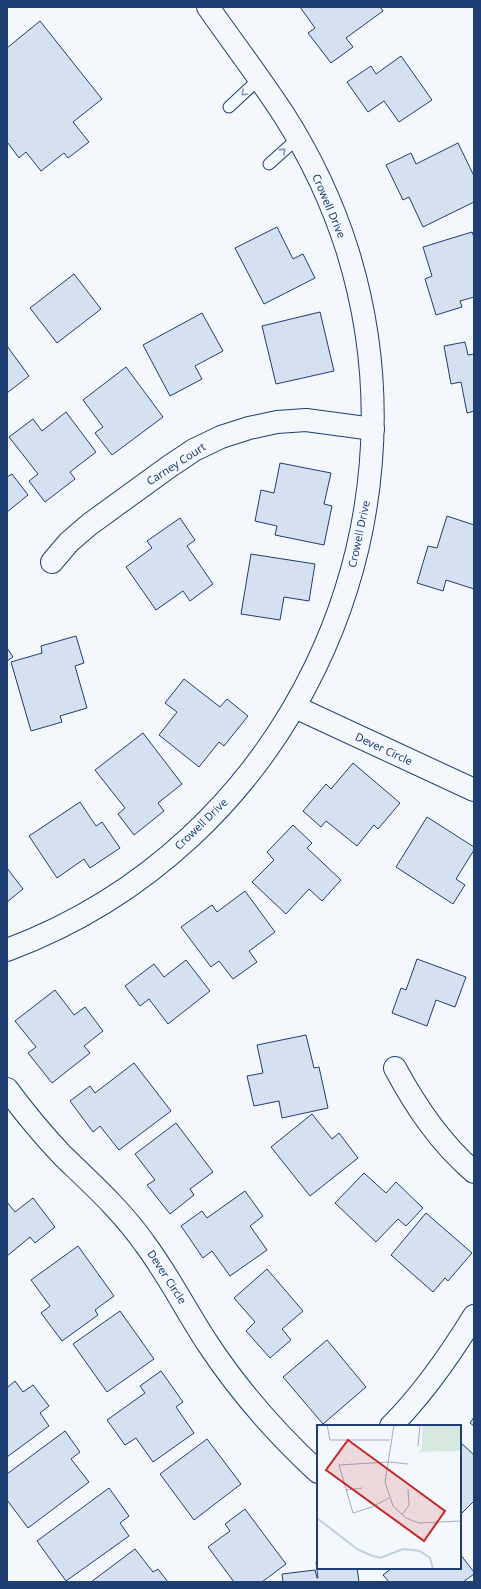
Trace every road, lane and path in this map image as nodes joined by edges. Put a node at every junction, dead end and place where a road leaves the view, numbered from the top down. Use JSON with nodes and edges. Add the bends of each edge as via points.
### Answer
{"nodes":[{"id":1,"x":208,"y":7,"type":"edge"},
{"id":2,"x":259,"y":79,"type":"junction"},
{"id":3,"x":229,"y":107,"type":"dead end"},
{"id":4,"x":298,"y":138,"type":"junction"},
{"id":5,"x":269,"y":164,"type":"dead end"},
{"id":6,"x":373,"y":429,"type":"junction"},
{"id":7,"x":52,"y":562,"type":"dead end"},
{"id":8,"x":295,"y":708,"type":"junction"},
{"id":9,"x":474,"y":790,"type":"edge"},
{"id":10,"x":7,"y":950,"type":"edge"},
{"id":11,"x":395,"y":1068,"type":"dead end"},
{"id":12,"x":7,"y":1089,"type":"edge"},
{"id":13,"x":474,"y":1172,"type":"edge"},
{"id":14,"x":474,"y":1316,"type":"edge"},
{"id":15,"x":392,"y":1425,"type":"edge"},
{"id":16,"x":317,"y":1471,"type":"edge"}],
"edges":[{"from":1,"to":2,"type":"street","name":"Crowell Drive"},
{"from":2,"to":3,"type":"lane","one_way":true},
{"from":2,"to":4,"type":"street","name":"Crowell Drive"},
{"from":5,"to":4,"type":"lane","one_way":true},
{"from":4,"to":6,"type":"street","name":"Crowell Drive","via":[[325,191],[354,275],[367,334]]},
{"from":6,"to":7,"type":"street","name":"Carney Court","via":[[306,420],[278,422],[221,437],[194,450],[90,524],[69,542]]},
{"from":6,"to":8,"type":"street","name":"Crowell Drive","via":[[370,482],[360,541],[346,591],[323,654]]},
{"from":8,"to":9,"type":"street","name":"Dever Circle"},
{"from":8,"to":10,"type":"street","name":"Crowell Drive","via":[[238,787],[197,831],[152,869],[103,903],[51,932]]},
{"from":11,"to":13,"type":"street","via":[[429,1124]]},
{"from":12,"to":16,"type":"street","name":"Dever Circle","via":[[26,1115],[62,1155],[109,1200],[145,1243],[208,1344],[247,1398],[292,1448]]},
{"from":14,"to":15,"type":"street","via":[[424,1390]]}]}
